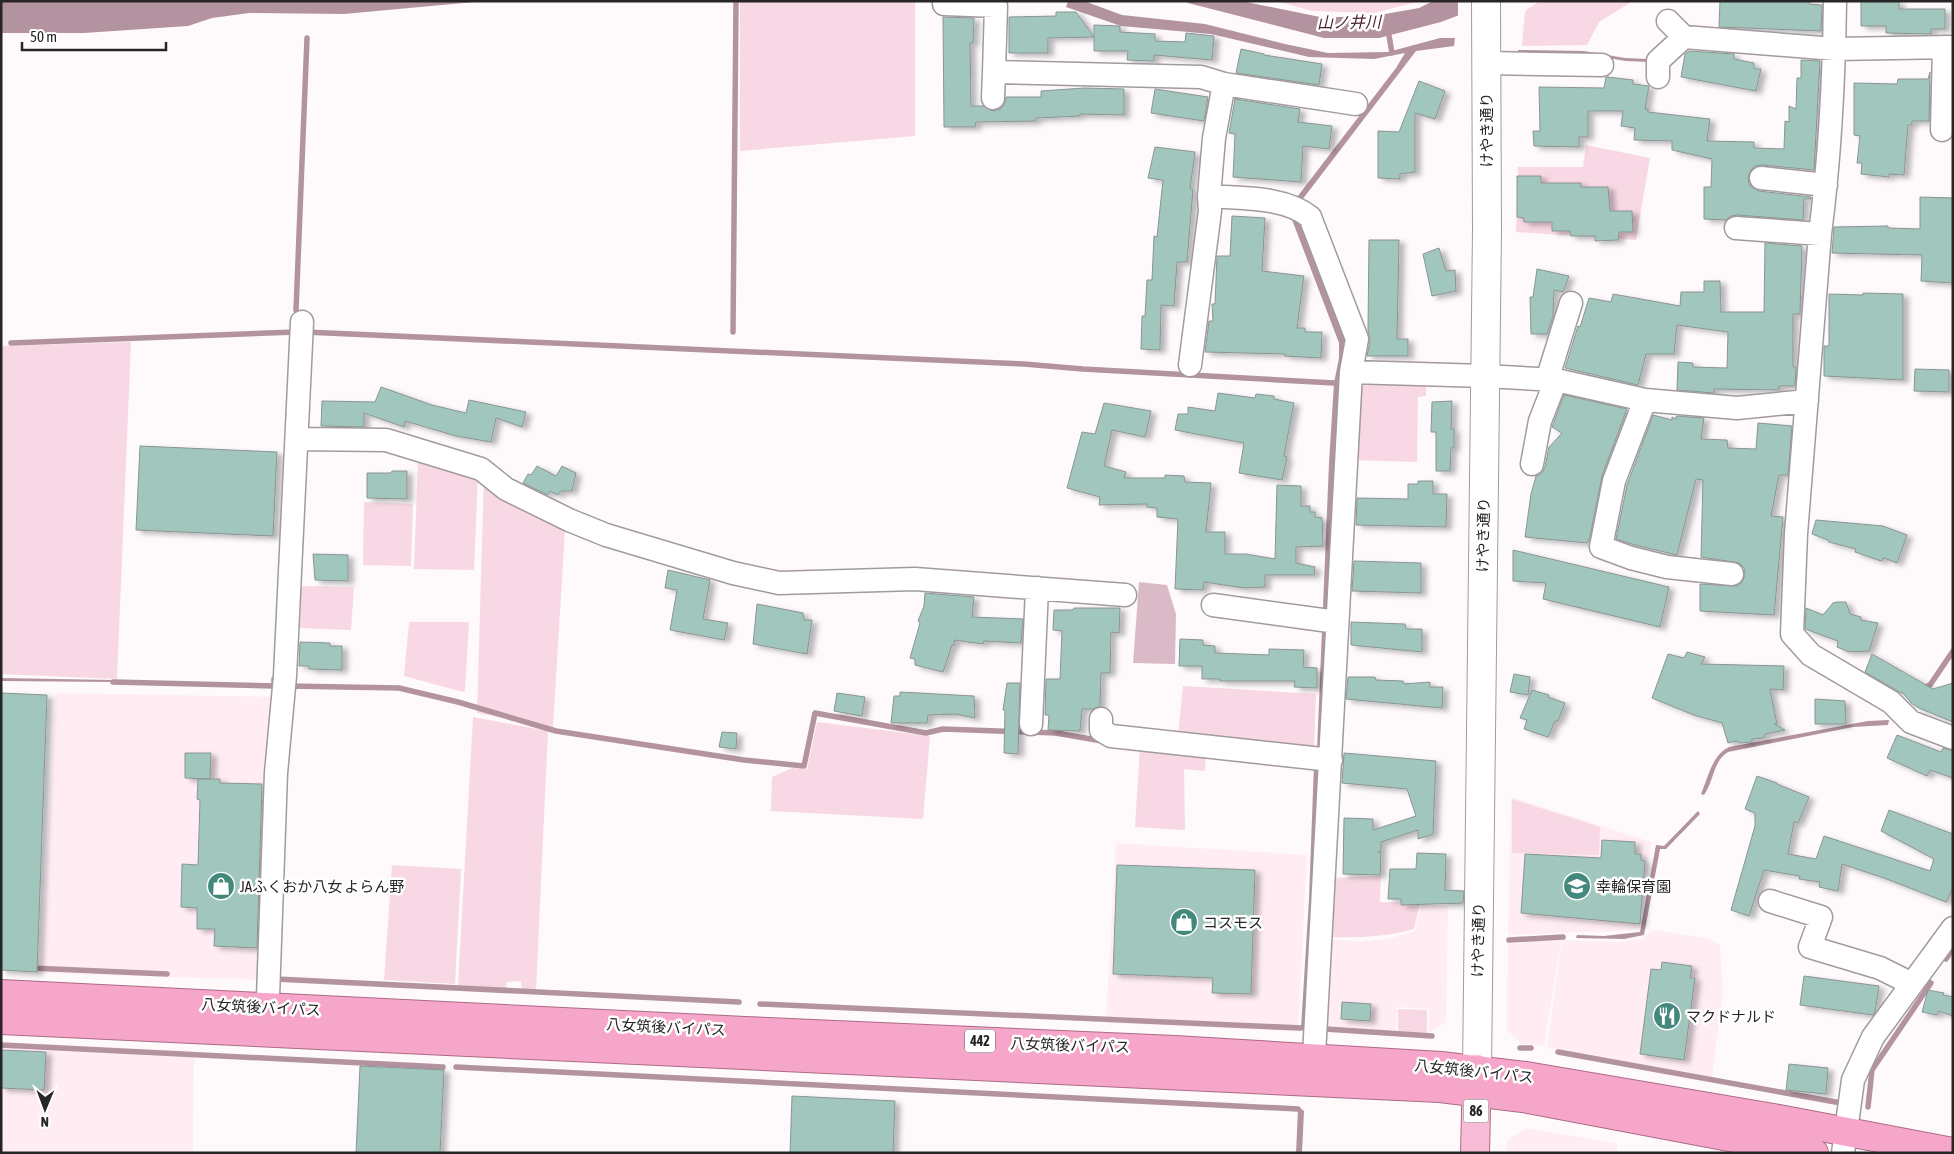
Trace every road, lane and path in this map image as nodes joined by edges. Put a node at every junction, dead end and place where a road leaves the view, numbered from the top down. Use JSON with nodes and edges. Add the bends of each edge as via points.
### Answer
{"nodes":[{"id":1,"x":1835,"y":1,"type":"edge"},
{"id":2,"x":944,"y":4,"type":"dead end"},
{"id":3,"x":1486,"y":9,"type":"edge"},
{"id":4,"x":1668,"y":21,"type":"dead end"},
{"id":5,"x":1684,"y":37,"type":"junction"},
{"id":6,"x":1948,"y":47,"type":"edge"},
{"id":7,"x":1835,"y":49,"type":"junction"},
{"id":8,"x":1486,"y":63,"type":"junction"},
{"id":9,"x":1602,"y":65,"type":"dead end"},
{"id":10,"x":994,"y":72,"type":"junction"},
{"id":11,"x":1658,"y":77,"type":"dead end"},
{"id":12,"x":1224,"y":84,"type":"junction"},
{"id":13,"x":994,"y":98,"type":"dead end"},
{"id":14,"x":1356,"y":104,"type":"dead end"},
{"id":15,"x":1942,"y":130,"type":"dead end"},
{"id":16,"x":1760,"y":178,"type":"dead end"},
{"id":17,"x":1826,"y":185,"type":"junction"},
{"id":18,"x":1209,"y":196,"type":"junction"},
{"id":19,"x":1736,"y":228,"type":"dead end"},
{"id":20,"x":1820,"y":234,"type":"junction"},
{"id":21,"x":1571,"y":303,"type":"dead end"},
{"id":22,"x":302,"y":322,"type":"dead end"},
{"id":23,"x":1190,"y":365,"type":"dead end"},
{"id":24,"x":1351,"y":372,"type":"junction"},
{"id":25,"x":1485,"y":376,"type":"junction"},
{"id":26,"x":1551,"y":380,"type":"junction"},
{"id":27,"x":1645,"y":400,"type":"junction"},
{"id":28,"x":1807,"y":401,"type":"junction"},
{"id":29,"x":297,"y":438,"type":"junction"},
{"id":30,"x":1532,"y":464,"type":"dead end"},
{"id":31,"x":1732,"y":574,"type":"dead end"},
{"id":32,"x":1037,"y":588,"type":"junction"},
{"id":33,"x":1125,"y":595,"type":"dead end"},
{"id":34,"x":1213,"y":605,"type":"dead end"},
{"id":35,"x":1331,"y":621,"type":"junction"},
{"id":36,"x":1101,"y":719,"type":"dead end"},
{"id":37,"x":1031,"y":724,"type":"dead end"},
{"id":38,"x":1953,"y":738,"type":"edge"},
{"id":39,"x":1323,"y":759,"type":"junction"},
{"id":40,"x":1770,"y":901,"type":"dead end"},
{"id":41,"x":1953,"y":928,"type":"edge"},
{"id":42,"x":1912,"y":984,"type":"junction"},
{"id":43,"x":1,"y":994,"type":"edge"},
{"id":44,"x":1,"y":1020,"type":"edge"},
{"id":45,"x":267,"y":1020,"type":"junction"},
{"id":46,"x":1314,"y":1070,"type":"junction"},
{"id":47,"x":1477,"y":1080,"type":"junction"},
{"id":48,"x":1844,"y":1143,"type":"edge"},
{"id":49,"x":1953,"y":1152,"type":"edge"},
{"id":50,"x":1475,"y":1153,"type":"edge"},
{"id":51,"x":1814,"y":1153,"type":"edge"}],
"edges":[{"from":1,"to":7,"type":"street"},
{"from":2,"to":10,"type":"street","via":[[996,6]]},
{"from":3,"to":8,"type":"street","name":"けやき通り"},
{"from":4,"to":5,"type":"street"},
{"from":5,"to":7,"type":"street"},
{"from":5,"to":11,"type":"street","via":[[1658,61]]},
{"from":6,"to":7,"type":"street"},
{"from":6,"to":15,"type":"street"},
{"from":7,"to":17,"type":"street"},
{"from":8,"to":9,"type":"street"},
{"from":8,"to":25,"type":"street","name":"けやき通り"},
{"from":10,"to":12,"type":"street","via":[[1201,77]]},
{"from":10,"to":13,"type":"street"},
{"from":12,"to":14,"type":"street"},
{"from":12,"to":18,"type":"street","via":[[1214,138]]},
{"from":16,"to":17,"type":"street"},
{"from":17,"to":20,"type":"street"},
{"from":18,"to":23,"type":"street","via":[[1210,211]]},
{"from":18,"to":24,"type":"street","via":[[1294,207],[1310,217],[1356,339]]},
{"from":19,"to":20,"type":"street"},
{"from":20,"to":28,"type":"street"},
{"from":21,"to":26,"type":"street"},
{"from":22,"to":29,"type":"street"},
{"from":24,"to":25,"type":"street"},
{"from":24,"to":35,"type":"street"},
{"from":25,"to":26,"type":"street"},
{"from":25,"to":47,"type":"street","name":"けやき通り"},
{"from":26,"to":27,"type":"street"},
{"from":26,"to":30,"type":"street"},
{"from":27,"to":28,"type":"street","via":[[1737,408]]},
{"from":27,"to":31,"type":"street","via":[[1614,481],[1601,547],[1666,567]]},
{"from":28,"to":38,"type":"street","via":[[1792,634],[1811,655],[1891,702],[1911,722]]},
{"from":29,"to":32,"type":"street","via":[[396,443],[482,469],[506,489],[606,535],[733,573],[779,583],[915,579]]},
{"from":29,"to":45,"type":"street","via":[[276,773]]},
{"from":32,"to":33,"type":"street"},
{"from":32,"to":37,"type":"street"},
{"from":34,"to":35,"type":"street"},
{"from":35,"to":39,"type":"street"},
{"from":36,"to":39,"type":"street","via":[[1101,730],[1111,736]]},
{"from":39,"to":46,"type":"street"},
{"from":40,"to":42,"type":"street","via":[[1821,917],[1810,947],[1880,968]]},
{"from":41,"to":42,"type":"street"},
{"from":42,"to":48,"type":"street","via":[[1872,1037],[1853,1080]]},
{"from":43,"to":45,"type":"highway","name":"八女筑後バイパス","number":"442"},
{"from":44,"to":45,"type":"highway","name":"八女筑後バイパス","number":"442"},
{"from":45,"to":46,"type":"highway","name":"八女筑後バイパス","number":"442"},
{"from":46,"to":47,"type":"highway","name":"八女筑後バイパス","number":"442"},
{"from":47,"to":48,"type":"highway","name":"八女筑後バイパス","number":"442","via":[[1526,1076],[1779,1119]]},
{"from":47,"to":50,"type":"main road","number":"86"},
{"from":47,"to":51,"type":"highway","name":"八女筑後バイパス","number":"442","via":[[1523,1098]]},
{"from":48,"to":49,"type":"highway","name":"八女筑後バイパス","number":"442"}]}
